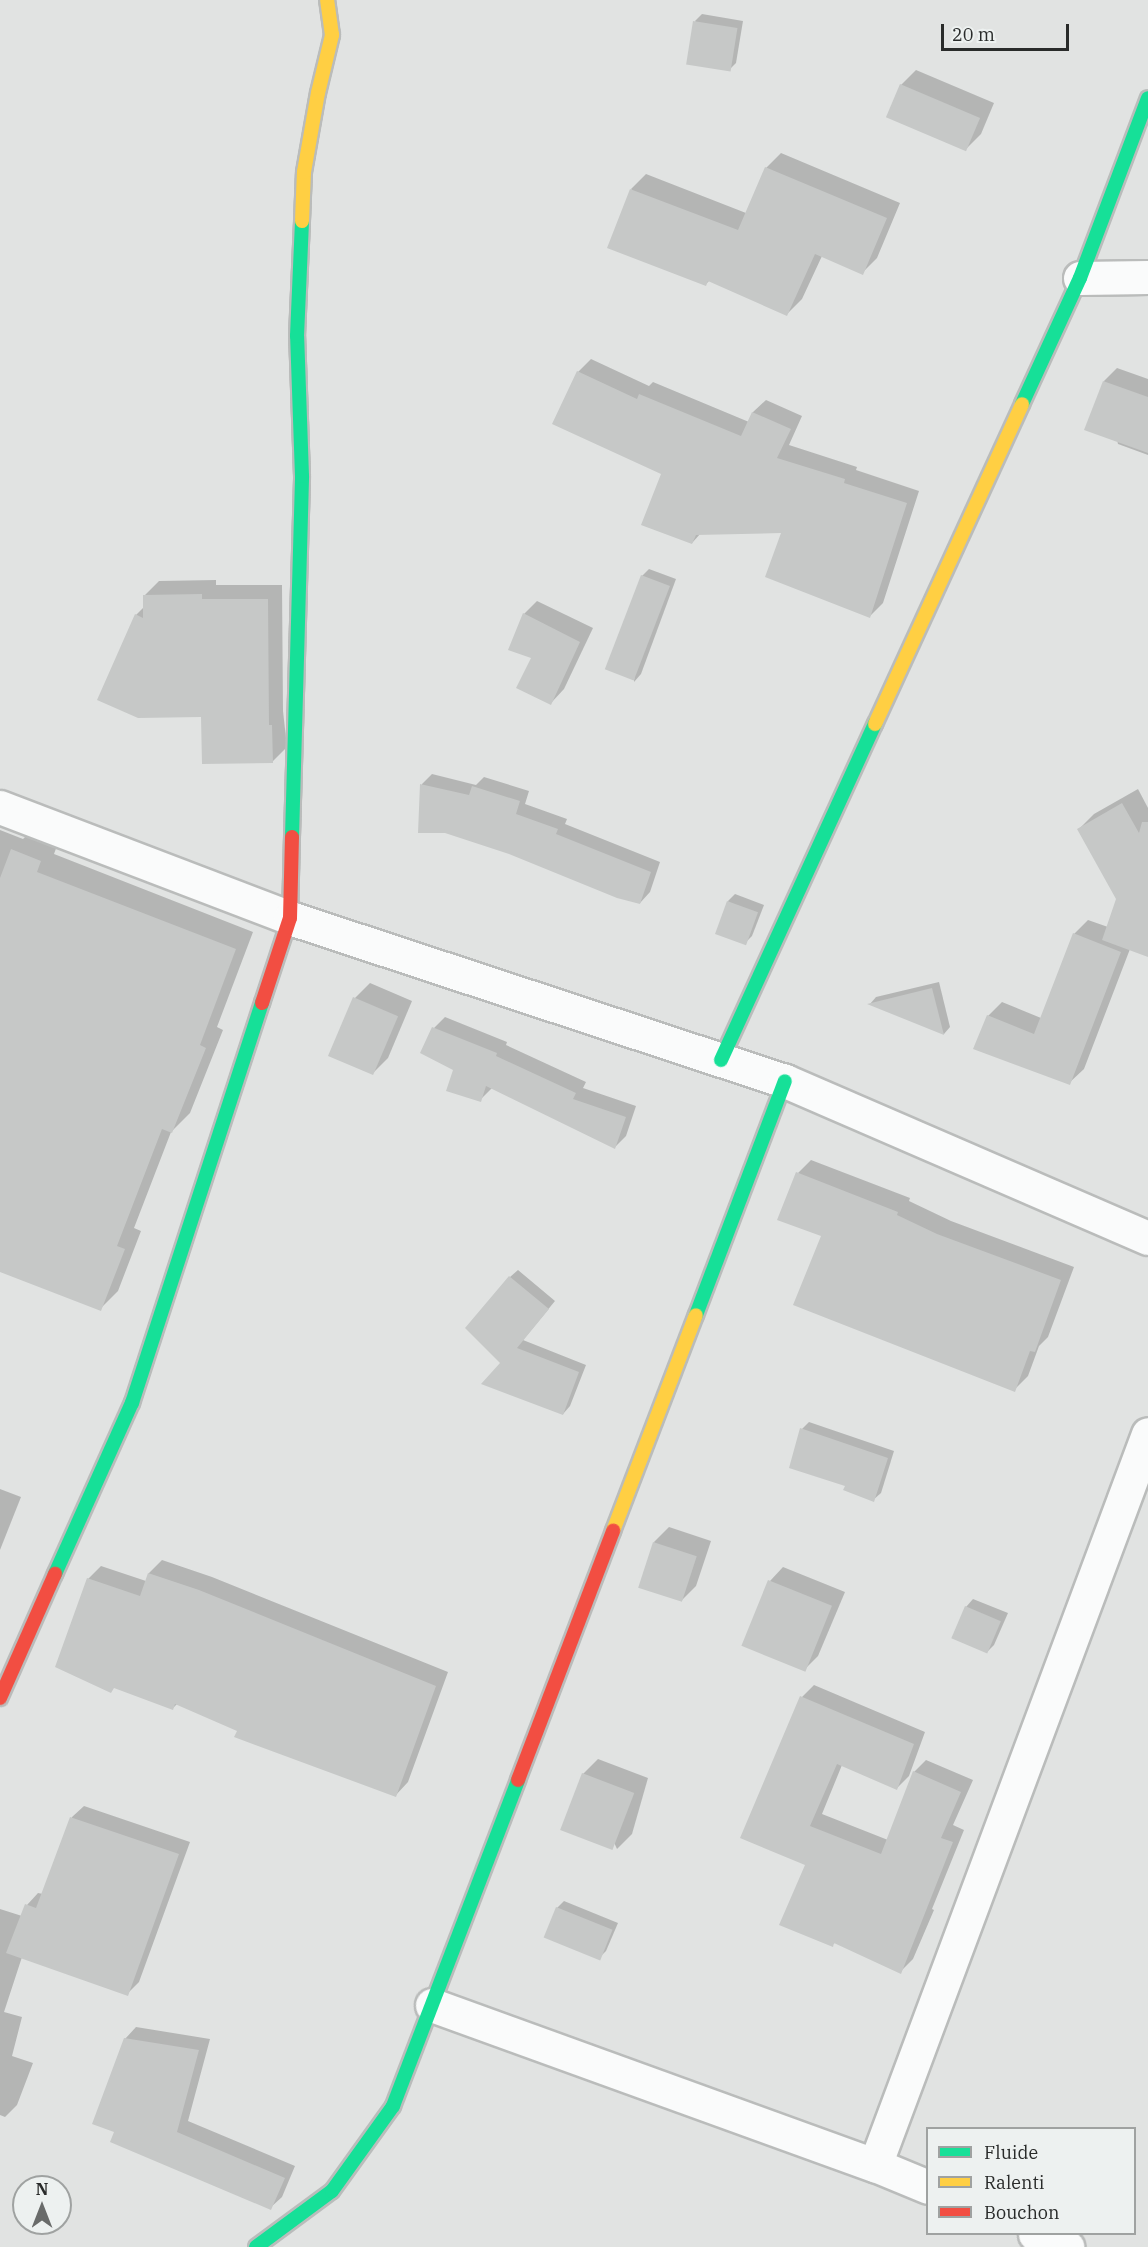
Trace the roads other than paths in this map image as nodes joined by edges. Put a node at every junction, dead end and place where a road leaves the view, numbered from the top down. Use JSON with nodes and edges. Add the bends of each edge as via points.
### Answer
{"nodes":[{"id":1,"x":327,"y":0,"type":"edge"},
{"id":2,"x":1148,"y":98,"type":"edge"},
{"id":3,"x":1148,"y":277,"type":"edge"},
{"id":4,"x":1080,"y":278,"type":"junction"},
{"id":5,"x":0,"y":807,"type":"edge"},
{"id":6,"x":290,"y":918,"type":"junction"},
{"id":7,"x":721,"y":1060,"type":"junction"},
{"id":8,"x":785,"y":1081,"type":"junction"},
{"id":9,"x":1148,"y":1238,"type":"edge"},
{"id":10,"x":1148,"y":1434,"type":"edge"},
{"id":11,"x":0,"y":1698,"type":"edge"},
{"id":12,"x":432,"y":2005,"type":"junction"},
{"id":13,"x":875,"y":2165,"type":"junction"},
{"id":14,"x":926,"y":2187,"type":"edge"},
{"id":15,"x":1037,"y":2235,"type":"edge"},
{"id":16,"x":256,"y":2247,"type":"edge"},
{"id":17,"x":1067,"y":2247,"type":"edge"}],
"edges":[{"from":1,"to":6,"type":"street","via":[[332,35],[304,172],[297,324],[302,476]]},
{"from":2,"to":4,"type":"street"},
{"from":3,"to":4,"type":"street"},
{"from":4,"to":7,"type":"street"},
{"from":5,"to":6,"type":"street"},
{"from":6,"to":7,"type":"street"},
{"from":6,"to":11,"type":"street","via":[[132,1402]]},
{"from":7,"to":8,"type":"street"},
{"from":8,"to":9,"type":"street"},
{"from":8,"to":12,"type":"street"},
{"from":10,"to":13,"type":"street"},
{"from":12,"to":13,"type":"street"},
{"from":12,"to":16,"type":"street","via":[[393,2106],[332,2191]]},
{"from":13,"to":14,"type":"street"},
{"from":15,"to":17,"type":"street"}]}
